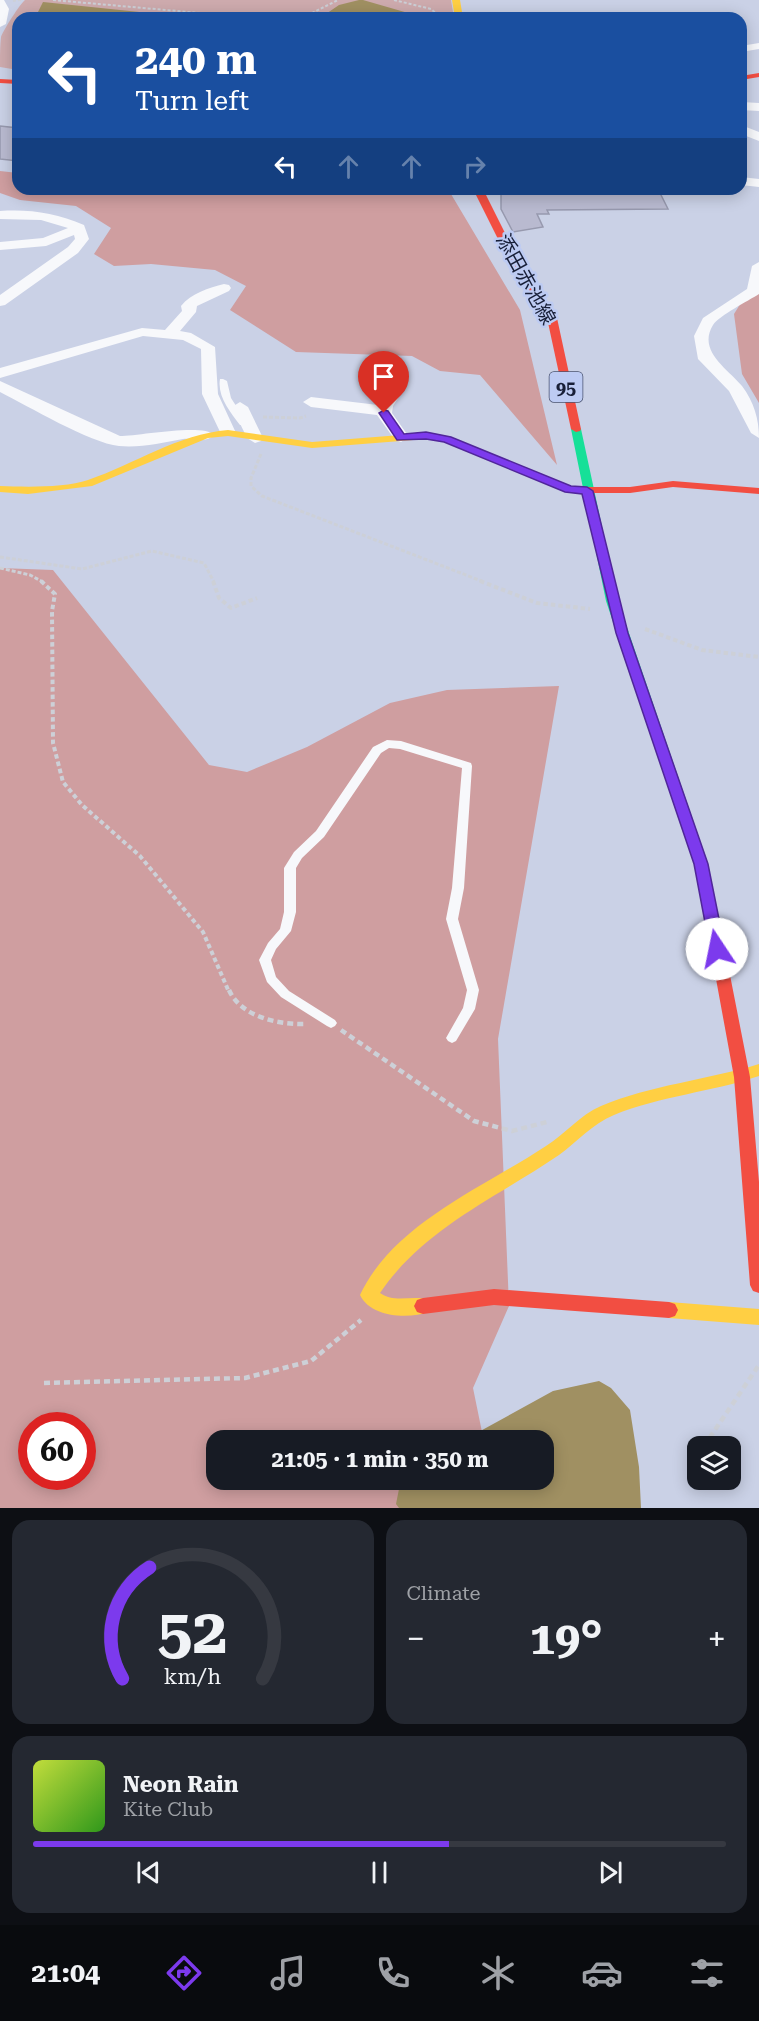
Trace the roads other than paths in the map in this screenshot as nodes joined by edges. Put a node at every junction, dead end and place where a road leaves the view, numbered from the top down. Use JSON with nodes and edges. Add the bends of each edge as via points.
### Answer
{"nodes":[{"id":1,"x":0,"y":2,"type":"edge"},
{"id":2,"x":0,"y":24,"type":"edge"},
{"id":3,"x":481,"y":195,"type":"edge"},
{"id":4,"x":0,"y":215,"type":"edge"},
{"id":5,"x":79,"y":228,"type":"junction"},
{"id":6,"x":0,"y":246,"type":"edge"},
{"id":7,"x":759,"y":266,"type":"edge"},
{"id":8,"x":224,"y":288,"type":"dead end"},
{"id":9,"x":0,"y":302,"type":"edge"},
{"id":10,"x":170,"y":333,"type":"junction"},
{"id":11,"x":0,"y":373,"type":"edge"},
{"id":12,"x":223,"y":381,"type":"dead end"},
{"id":13,"x":0,"y":386,"type":"edge"},
{"id":14,"x":394,"y":392,"type":"dead end"},
{"id":15,"x":311,"y":402,"type":"road end"},
{"id":16,"x":385,"y":411,"type":"junction"},
{"id":17,"x":251,"y":426,"type":"junction"},
{"id":18,"x":228,"y":433,"type":"junction"},
{"id":19,"x":759,"y":433,"type":"edge"},
{"id":20,"x":206,"y":435,"type":"junction"},
{"id":21,"x":401,"y":437,"type":"junction"},
{"id":22,"x":0,"y":489,"type":"edge"},
{"id":23,"x":587,"y":491,"type":"junction"},
{"id":24,"x":759,"y":491,"type":"edge"},
{"id":25,"x":331,"y":1023,"type":"dead end"},
{"id":26,"x":452,"y":1038,"type":"dead end"},
{"id":27,"x":759,"y":1070,"type":"edge"},
{"id":28,"x":742,"y":1077,"type":"junction"},
{"id":29,"x":759,"y":1285,"type":"edge"},
{"id":30,"x":759,"y":1317,"type":"edge"}],
"edges":[{"from":1,"to":2,"type":"street"},
{"from":3,"to":23,"type":"main road","name":"添田赤池線","number":"95","via":[[510,253],[552,318]]},
{"from":4,"to":5,"type":"street","via":[[35,213]]},
{"from":5,"to":6,"type":"street","via":[[46,242]]},
{"from":5,"to":9,"type":"street","via":[[81,239],[74,250]]},
{"from":7,"to":19,"type":"street","via":[[754,291],[708,321],[700,336],[706,359],[736,389]]},
{"from":8,"to":10,"type":"street","via":[[192,302],[189,312]]},
{"from":10,"to":11,"type":"street","via":[[142,332]]},
{"from":10,"to":18,"type":"street","via":[[208,347],[210,394]]},
{"from":12,"to":17,"type":"lane","via":[[223,392],[234,411]]},
{"from":13,"to":20,"type":"street","via":[[118,441]]},
{"from":14,"to":16,"type":"street"},
{"from":15,"to":16,"type":"street"},
{"from":16,"to":21,"type":"street"},
{"from":17,"to":18,"type":"main road"},
{"from":17,"to":21,"type":"main road","via":[[312,445]]},
{"from":18,"to":20,"type":"main road"},
{"from":20,"to":22,"type":"main road","via":[[88,484],[28,491]]},
{"from":21,"to":23,"type":"main road","via":[[447,439],[570,490]]},
{"from":23,"to":24,"type":"main road","via":[[674,484]]},
{"from":23,"to":28,"type":"main road","name":"添田赤池線","number":"95","via":[[612,601],[701,864]]},
{"from":25,"to":26,"type":"lane","via":[[285,994],[271,979],[265,960],[285,931],[290,912],[290,868],[298,855],[320,834],[377,750],[387,744],[401,745],[467,766],[452,919],[473,990],[470,1009]]},
{"from":27,"to":28,"type":"main road"},
{"from":28,"to":29,"type":"main road","name":"添田赤池線","number":"95"},
{"from":28,"to":30,"type":"main road","via":[[606,1111],[393,1259],[369,1295],[394,1309],[494,1297]]}]}
